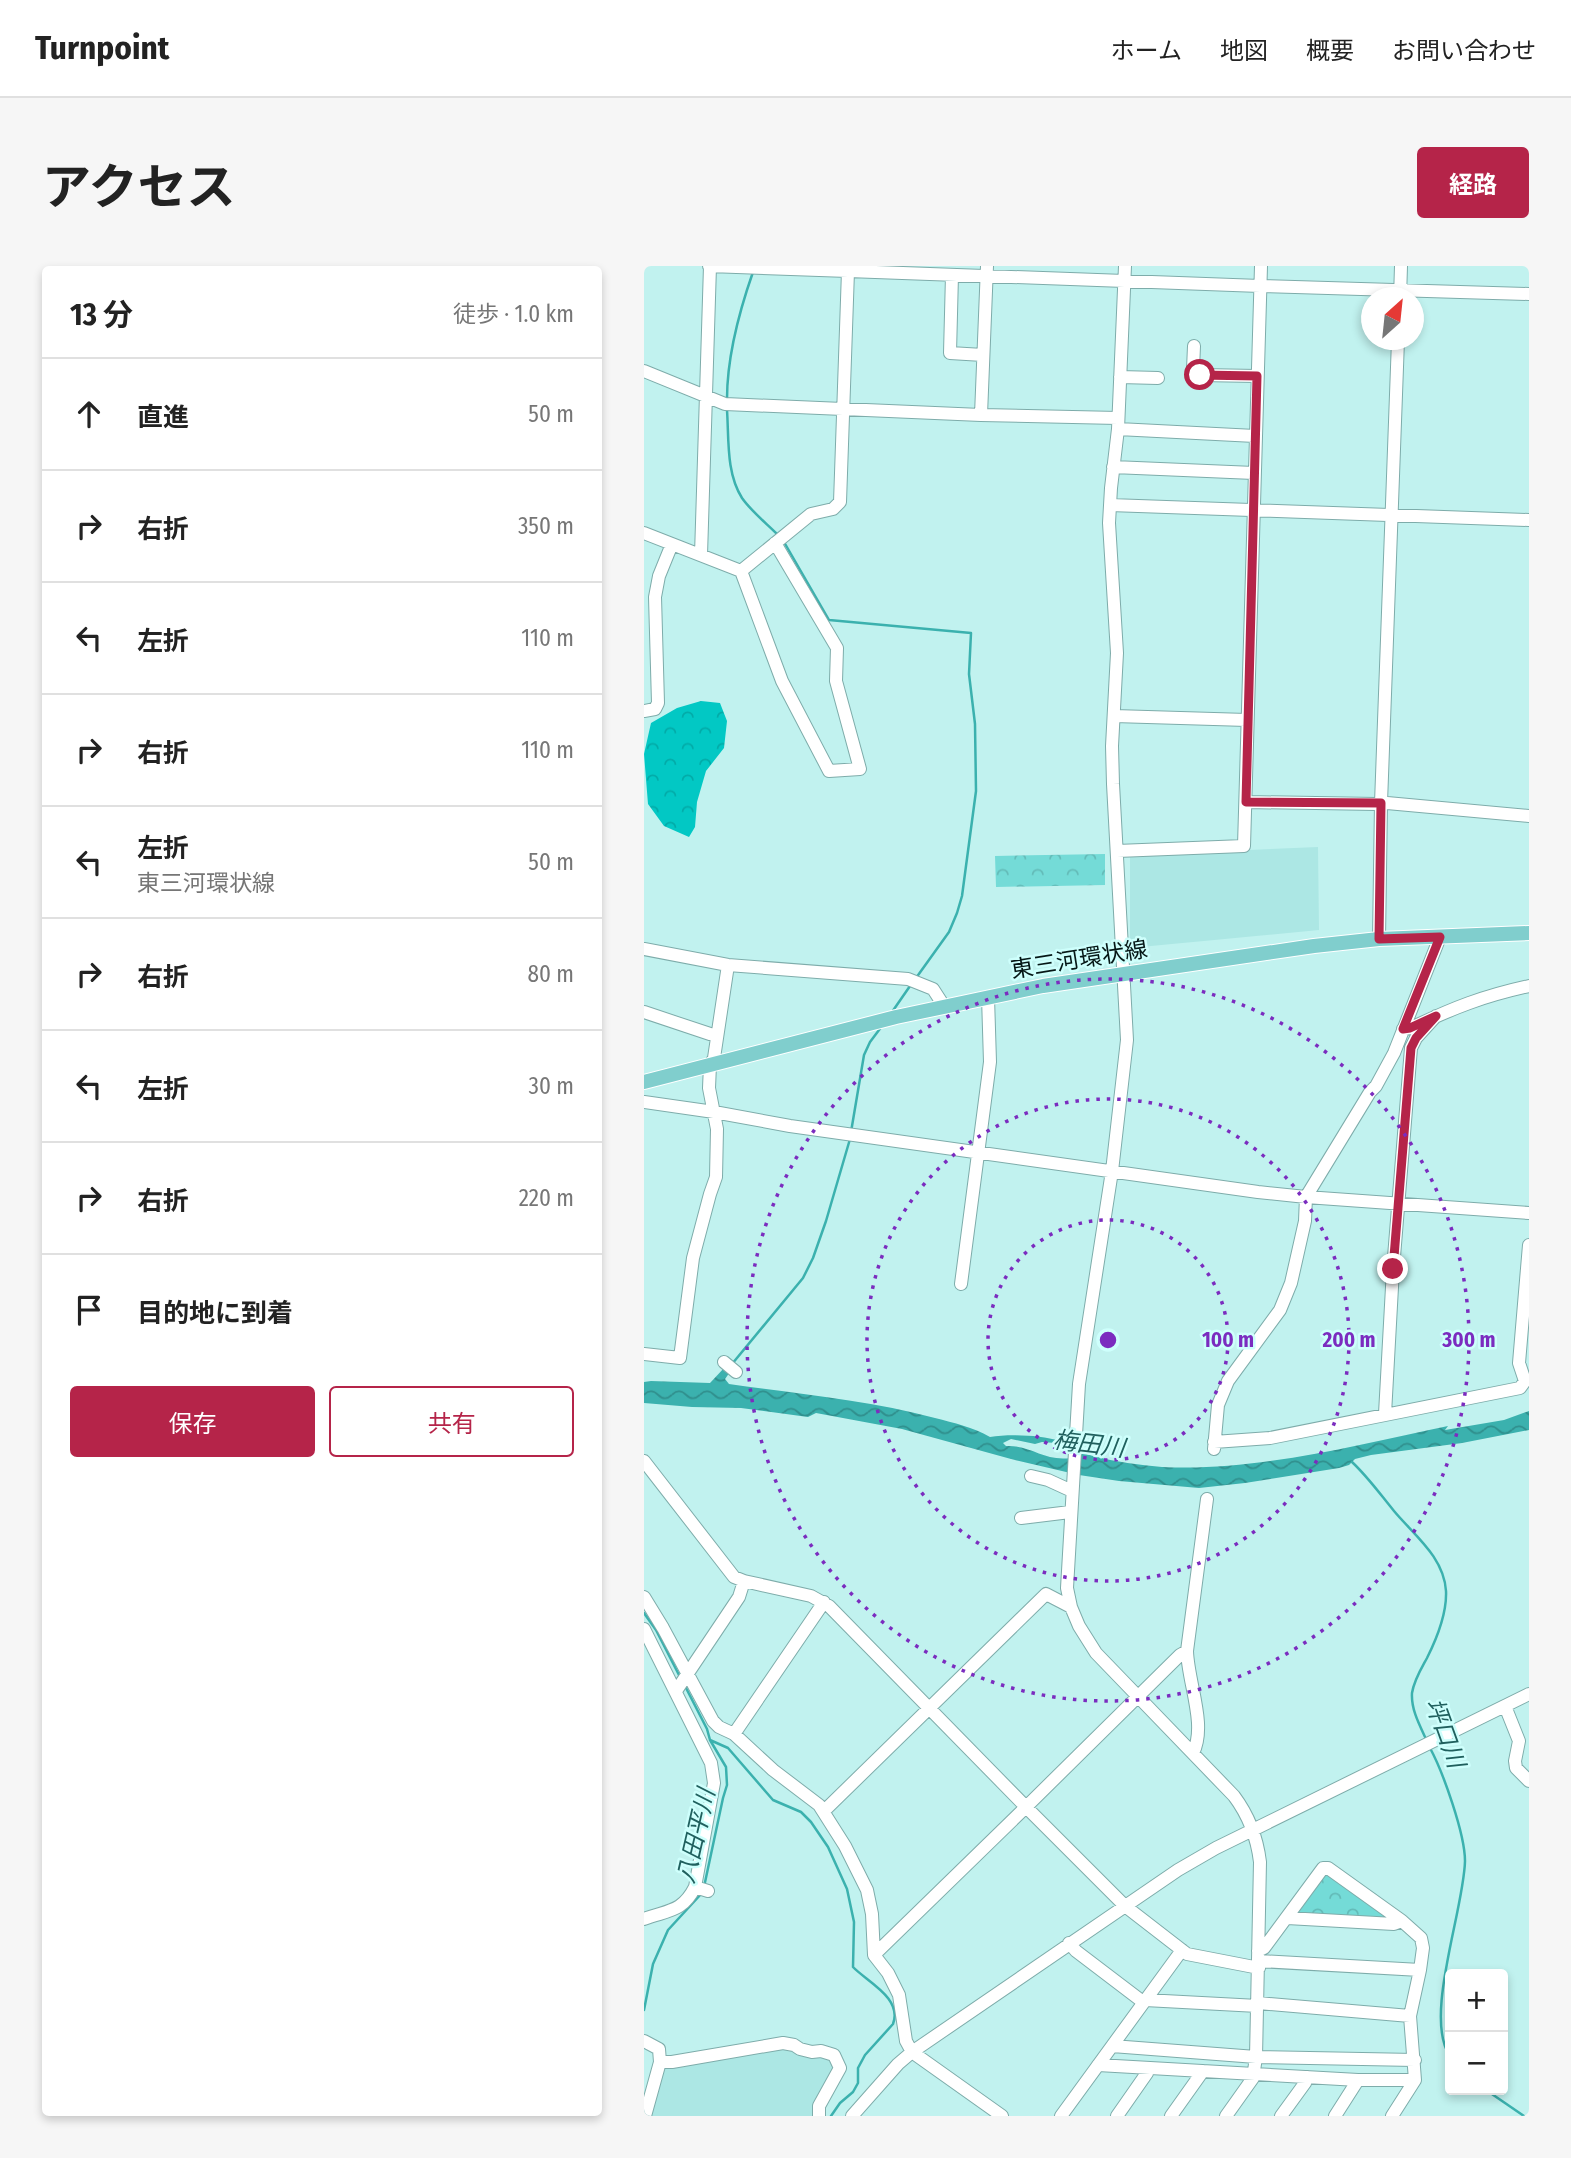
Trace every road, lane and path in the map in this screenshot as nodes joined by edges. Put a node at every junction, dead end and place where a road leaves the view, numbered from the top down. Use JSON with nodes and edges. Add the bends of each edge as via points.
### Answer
{"nodes":[{"id":1,"x":709,"y":266,"type":"edge"},
{"id":2,"x":1125,"y":266,"type":"edge"},
{"id":3,"x":1261,"y":266,"type":"edge"},
{"id":4,"x":1401,"y":266,"type":"edge"},
{"id":5,"x":753,"y":267,"type":"edge"},
{"id":6,"x":848,"y":268,"type":"edge"},
{"id":7,"x":894,"y":269,"type":"edge"},
{"id":8,"x":986,"y":271,"type":"edge"},
{"id":9,"x":952,"y":275,"type":"junction"},
{"id":10,"x":1124,"y":281,"type":"junction"},
{"id":11,"x":1260,"y":286,"type":"junction"},
{"id":12,"x":1400,"y":287,"type":"edge"},
{"id":13,"x":1361,"y":291,"type":"edge"},
{"id":14,"x":1424,"y":293,"type":"edge"},
{"id":15,"x":1529,"y":293,"type":"edge"},
{"id":16,"x":1194,"y":346,"type":"dead end"},
{"id":17,"x":1398,"y":350,"type":"edge"},
{"id":18,"x":983,"y":355,"type":"junction"},
{"id":19,"x":644,"y":371,"type":"edge"},
{"id":20,"x":1257,"y":376,"type":"junction"},
{"id":21,"x":1120,"y":377,"type":"junction"},
{"id":22,"x":1158,"y":378,"type":"dead end"},
{"id":23,"x":706,"y":396,"type":"junction"},
{"id":24,"x":844,"y":410,"type":"junction"},
{"id":25,"x":981,"y":415,"type":"junction"},
{"id":26,"x":1118,"y":424,"type":"junction"},
{"id":27,"x":1255,"y":436,"type":"junction"},
{"id":28,"x":1113,"y":467,"type":"junction"},
{"id":29,"x":1254,"y":473,"type":"junction"},
{"id":30,"x":1110,"y":505,"type":"junction"},
{"id":31,"x":1254,"y":511,"type":"junction"},
{"id":32,"x":1392,"y":514,"type":"junction"},
{"id":33,"x":1529,"y":520,"type":"edge"},
{"id":34,"x":644,"y":533,"type":"edge"},
{"id":35,"x":779,"y":540,"type":"junction"},
{"id":36,"x":672,"y":544,"type":"junction"},
{"id":37,"x":701,"y":555,"type":"junction"},
{"id":38,"x":741,"y":571,"type":"junction"},
{"id":39,"x":644,"y":663,"type":"edge"},
{"id":40,"x":659,"y":666,"type":"junction"},
{"id":41,"x":644,"y":711,"type":"edge"},
{"id":42,"x":1114,"y":716,"type":"junction"},
{"id":43,"x":1247,"y":720,"type":"junction"},
{"id":44,"x":1246,"y":802,"type":"junction"},
{"id":45,"x":1381,"y":803,"type":"junction"},
{"id":46,"x":1529,"y":816,"type":"edge"},
{"id":47,"x":1117,"y":851,"type":"junction"},
{"id":48,"x":1529,"y":933,"type":"edge"},
{"id":49,"x":1440,"y":937,"type":"junction"},
{"id":50,"x":1379,"y":939,"type":"junction"},
{"id":51,"x":644,"y":949,"type":"edge"},
{"id":52,"x":729,"y":965,"type":"junction"},
{"id":53,"x":1124,"y":975,"type":"junction"},
{"id":54,"x":1529,"y":986,"type":"edge"},
{"id":55,"x":988,"y":997,"type":"junction"},
{"id":56,"x":944,"y":1006,"type":"junction"},
{"id":57,"x":644,"y":1012,"type":"edge"},
{"id":58,"x":1436,"y":1016,"type":"junction"},
{"id":59,"x":1403,"y":1029,"type":"junction"},
{"id":60,"x":717,"y":1035,"type":"junction"},
{"id":61,"x":710,"y":1065,"type":"junction"},
{"id":62,"x":644,"y":1082,"type":"edge"},
{"id":63,"x":644,"y":1102,"type":"edge"},
{"id":64,"x":714,"y":1112,"type":"junction"},
{"id":65,"x":980,"y":1152,"type":"junction"},
{"id":66,"x":1112,"y":1171,"type":"junction"},
{"id":67,"x":1306,"y":1197,"type":"junction"},
{"id":68,"x":1399,"y":1203,"type":"junction"},
{"id":69,"x":1529,"y":1213,"type":"edge"},
{"id":70,"x":1529,"y":1245,"type":"edge"},
{"id":71,"x":961,"y":1283,"type":"dead end"},
{"id":72,"x":1525,"y":1344,"type":"edge"},
{"id":73,"x":644,"y":1354,"type":"edge"},
{"id":74,"x":724,"y":1362,"type":"dead end"},
{"id":75,"x":736,"y":1372,"type":"dead end"},
{"id":76,"x":1385,"y":1414,"type":"junction"},
{"id":77,"x":644,"y":1461,"type":"edge"},
{"id":78,"x":1031,"y":1476,"type":"dead end"},
{"id":79,"x":1072,"y":1491,"type":"junction"},
{"id":80,"x":1207,"y":1499,"type":"dead end"},
{"id":81,"x":1070,"y":1512,"type":"junction"},
{"id":82,"x":1021,"y":1518,"type":"dead end"},
{"id":83,"x":744,"y":1581,"type":"junction"},
{"id":84,"x":644,"y":1597,"type":"edge"},
{"id":85,"x":824,"y":1602,"type":"junction"},
{"id":86,"x":1071,"y":1607,"type":"junction"},
{"id":87,"x":644,"y":1629,"type":"edge"},
{"id":88,"x":1187,"y":1651,"type":"junction"},
{"id":89,"x":688,"y":1674,"type":"junction"},
{"id":90,"x":676,"y":1691,"type":"junction"},
{"id":91,"x":1529,"y":1695,"type":"edge"},
{"id":92,"x":1139,"y":1696,"type":"junction"},
{"id":93,"x":1506,"y":1706,"type":"junction"},
{"id":94,"x":930,"y":1708,"type":"junction"},
{"id":95,"x":734,"y":1734,"type":"junction"},
{"id":96,"x":1193,"y":1753,"type":"junction"},
{"id":97,"x":1529,"y":1781,"type":"edge"},
{"id":98,"x":1026,"y":1807,"type":"junction"},
{"id":99,"x":824,"y":1811,"type":"junction"},
{"id":100,"x":1253,"y":1829,"type":"junction"},
{"id":101,"x":695,"y":1887,"type":"junction"},
{"id":102,"x":708,"y":1891,"type":"dead end"},
{"id":103,"x":1125,"y":1906,"type":"junction"},
{"id":104,"x":1287,"y":1918,"type":"junction"},
{"id":105,"x":644,"y":1919,"type":"edge"},
{"id":106,"x":1402,"y":1921,"type":"junction"},
{"id":107,"x":1069,"y":1944,"type":"junction"},
{"id":108,"x":1182,"y":1950,"type":"junction"},
{"id":109,"x":874,"y":1955,"type":"junction"},
{"id":110,"x":1259,"y":1960,"type":"junction"},
{"id":111,"x":1420,"y":1970,"type":"junction"},
{"id":112,"x":1144,"y":2001,"type":"junction"},
{"id":113,"x":1258,"y":2005,"type":"junction"},
{"id":114,"x":1410,"y":2016,"type":"junction"},
{"id":115,"x":644,"y":2041,"type":"edge"},
{"id":116,"x":1112,"y":2046,"type":"junction"},
{"id":117,"x":912,"y":2052,"type":"junction"},
{"id":118,"x":1256,"y":2057,"type":"junction"},
{"id":119,"x":1415,"y":2060,"type":"junction"},
{"id":120,"x":660,"y":2062,"type":"junction"},
{"id":121,"x":1098,"y":2065,"type":"junction"},
{"id":122,"x":1148,"y":2068,"type":"junction"},
{"id":123,"x":1203,"y":2071,"type":"junction"},
{"id":124,"x":1254,"y":2073,"type":"junction"},
{"id":125,"x":1307,"y":2077,"type":"junction"},
{"id":126,"x":1358,"y":2080,"type":"junction"},
{"id":127,"x":1415,"y":2080,"type":"junction"},
{"id":128,"x":867,"y":2111,"type":"edge"},
{"id":129,"x":645,"y":2116,"type":"edge"},
{"id":130,"x":819,"y":2116,"type":"edge"},
{"id":131,"x":852,"y":2116,"type":"edge"},
{"id":132,"x":1002,"y":2116,"type":"edge"},
{"id":133,"x":1061,"y":2116,"type":"edge"},
{"id":134,"x":1117,"y":2116,"type":"edge"},
{"id":135,"x":1171,"y":2116,"type":"edge"},
{"id":136,"x":1226,"y":2116,"type":"edge"},
{"id":137,"x":1281,"y":2116,"type":"edge"},
{"id":138,"x":1335,"y":2116,"type":"edge"},
{"id":139,"x":1392,"y":2116,"type":"edge"}],
"edges":[{"from":1,"to":5,"type":"street"},
{"from":1,"to":23,"type":"street"},
{"from":2,"to":10,"type":"street"},
{"from":3,"to":11,"type":"street"},
{"from":4,"to":12,"type":"street"},
{"from":5,"to":6,"type":"street"},
{"from":6,"to":7,"type":"street"},
{"from":6,"to":24,"type":"street"},
{"from":7,"to":9,"type":"street"},
{"from":8,"to":9,"type":"street"},
{"from":8,"to":10,"type":"street"},
{"from":8,"to":18,"type":"street"},
{"from":9,"to":18,"type":"street","via":[[950,353]]},
{"from":10,"to":11,"type":"street"},
{"from":10,"to":21,"type":"street"},
{"from":11,"to":13,"type":"street"},
{"from":11,"to":20,"type":"street"},
{"from":14,"to":15,"type":"street"},
{"from":16,"to":20,"type":"street","via":[[1193,369],[1200,375]]},
{"from":17,"to":32,"type":"street"},
{"from":18,"to":25,"type":"street"},
{"from":19,"to":23,"type":"street"},
{"from":20,"to":27,"type":"street"},
{"from":21,"to":22,"type":"street"},
{"from":21,"to":26,"type":"street"},
{"from":23,"to":24,"type":"street","via":[[724,404]]},
{"from":23,"to":37,"type":"street"},
{"from":24,"to":25,"type":"street"},
{"from":24,"to":35,"type":"street","via":[[840,502],[833,509],[811,514]]},
{"from":25,"to":26,"type":"street"},
{"from":26,"to":27,"type":"street"},
{"from":26,"to":28,"type":"street"},
{"from":27,"to":29,"type":"street"},
{"from":28,"to":29,"type":"street"},
{"from":28,"to":30,"type":"street"},
{"from":29,"to":31,"type":"street"},
{"from":30,"to":31,"type":"street"},
{"from":30,"to":42,"type":"street","via":[[1117,653]]},
{"from":31,"to":32,"type":"street"},
{"from":31,"to":43,"type":"street"},
{"from":32,"to":33,"type":"street"},
{"from":32,"to":45,"type":"street"},
{"from":34,"to":36,"type":"street"},
{"from":35,"to":38,"type":"street"},
{"from":35,"to":38,"type":"street","via":[[837,648],[836,681],[860,769],[829,771],[782,681]]},
{"from":36,"to":37,"type":"street"},
{"from":36,"to":40,"type":"street","via":[[655,597]]},
{"from":37,"to":38,"type":"street"},
{"from":39,"to":40,"type":"street"},
{"from":40,"to":41,"type":"street","via":[[659,703]]},
{"from":42,"to":43,"type":"street"},
{"from":42,"to":47,"type":"street"},
{"from":43,"to":44,"type":"street"},
{"from":44,"to":45,"type":"street"},
{"from":44,"to":47,"type":"street","via":[[1244,846]]},
{"from":45,"to":46,"type":"street"},
{"from":45,"to":50,"type":"street"},
{"from":47,"to":53,"type":"street"},
{"from":48,"to":49,"type":"main road","name":"東三河環状線"},
{"from":49,"to":50,"type":"main road","name":"東三河環状線"},
{"from":49,"to":59,"type":"street"},
{"from":50,"to":53,"type":"main road","name":"東三河環状線"},
{"from":51,"to":52,"type":"street"},
{"from":52,"to":56,"type":"street","via":[[915,981],[933,989]]},
{"from":52,"to":60,"type":"street"},
{"from":53,"to":55,"type":"main road","name":"東三河環状線"},
{"from":53,"to":66,"type":"street","via":[[1126,1063]]},
{"from":54,"to":58,"type":"street","via":[[1463,1003]]},
{"from":55,"to":56,"type":"main road","name":"東三河環状線"},
{"from":55,"to":65,"type":"street","via":[[990,1062]]},
{"from":56,"to":61,"type":"main road","name":"東三河環状線"},
{"from":57,"to":60,"type":"street"},
{"from":58,"to":59,"type":"street"},
{"from":58,"to":68,"type":"street","via":[[1411,1048]]},
{"from":59,"to":67,"type":"street","via":[[1376,1086]]},
{"from":60,"to":61,"type":"street"},
{"from":61,"to":62,"type":"main road","name":"東三河環状線"},
{"from":61,"to":64,"type":"street"},
{"from":63,"to":64,"type":"street"},
{"from":64,"to":65,"type":"street"},
{"from":64,"to":73,"type":"street","via":[[716,1177],[692,1258],[680,1358]]},
{"from":65,"to":66,"type":"street"},
{"from":65,"to":71,"type":"street"},
{"from":66,"to":67,"type":"street"},
{"from":66,"to":79,"type":"street","via":[[1079,1384]]},
{"from":67,"to":68,"type":"street"},
{"from":67,"to":76,"type":"street","via":[[1291,1283],[1280,1310],[1228,1381],[1218,1405],[1214,1446]]},
{"from":68,"to":69,"type":"street"},
{"from":68,"to":76,"type":"street"},
{"from":70,"to":72,"type":"street"},
{"from":72,"to":76,"type":"street","via":[[1519,1363],[1525,1381],[1520,1388]]},
{"from":74,"to":75,"type":"street"},
{"from":77,"to":83,"type":"street","via":[[734,1577]]},
{"from":78,"to":79,"type":"street"},
{"from":79,"to":81,"type":"street"},
{"from":80,"to":88,"type":"street"},
{"from":81,"to":82,"type":"street"},
{"from":81,"to":86,"type":"street","via":[[1066,1574]]},
{"from":83,"to":85,"type":"street"},
{"from":83,"to":89,"type":"street","via":[[739,1597]]},
{"from":84,"to":89,"type":"street"},
{"from":85,"to":94,"type":"street"},
{"from":85,"to":95,"type":"street"},
{"from":86,"to":92,"type":"street","via":[[1088,1642]]},
{"from":86,"to":94,"type":"street","via":[[1046,1594]]},
{"from":87,"to":90,"type":"street"},
{"from":88,"to":92,"type":"street"},
{"from":88,"to":96,"type":"street","via":[[1199,1719]]},
{"from":89,"to":90,"type":"street"},
{"from":89,"to":95,"type":"street","via":[[713,1721]]},
{"from":90,"to":101,"type":"street","via":[[711,1763],[715,1783]]},
{"from":91,"to":93,"type":"street"},
{"from":92,"to":96,"type":"street"},
{"from":92,"to":98,"type":"street"},
{"from":93,"to":97,"type":"street","via":[[1519,1741],[1516,1768]]},
{"from":93,"to":100,"type":"street"},
{"from":94,"to":98,"type":"street"},
{"from":94,"to":99,"type":"street"},
{"from":95,"to":99,"type":"street"},
{"from":96,"to":100,"type":"street","via":[[1234,1796]]},
{"from":98,"to":103,"type":"street"},
{"from":98,"to":109,"type":"street"},
{"from":99,"to":109,"type":"street","via":[[867,1890]]},
{"from":100,"to":103,"type":"street","via":[[1178,1870]]},
{"from":100,"to":110,"type":"street","via":[[1260,1862]]},
{"from":101,"to":102,"type":"street"},
{"from":101,"to":105,"type":"street","via":[[682,1906]]},
{"from":103,"to":107,"type":"street"},
{"from":103,"to":108,"type":"street"},
{"from":104,"to":106,"type":"street"},
{"from":104,"to":106,"type":"street","via":[[1323,1868],[1328,1868]]},
{"from":104,"to":110,"type":"street"},
{"from":106,"to":111,"type":"street","via":[[1420,1938]]},
{"from":107,"to":112,"type":"street"},
{"from":107,"to":117,"type":"street"},
{"from":108,"to":110,"type":"street"},
{"from":108,"to":112,"type":"street"},
{"from":109,"to":117,"type":"street","via":[[899,1995]]},
{"from":110,"to":111,"type":"street"},
{"from":110,"to":113,"type":"street"},
{"from":111,"to":114,"type":"street"},
{"from":112,"to":113,"type":"street"},
{"from":112,"to":116,"type":"street"},
{"from":113,"to":114,"type":"street"},
{"from":113,"to":118,"type":"street"},
{"from":114,"to":119,"type":"street"},
{"from":115,"to":120,"type":"street","via":[[659,2049]]},
{"from":116,"to":118,"type":"street"},
{"from":116,"to":121,"type":"street"},
{"from":117,"to":128,"type":"street","via":[[898,2064]]},
{"from":117,"to":132,"type":"street"},
{"from":118,"to":119,"type":"street"},
{"from":118,"to":124,"type":"street"},
{"from":119,"to":127,"type":"street"},
{"from":120,"to":129,"type":"street"},
{"from":120,"to":130,"type":"street","via":[[783,2043],[812,2052],[821,2050],[834,2055],[840,2068],[819,2106]]},
{"from":121,"to":122,"type":"street"},
{"from":121,"to":133,"type":"street"},
{"from":122,"to":123,"type":"street"},
{"from":122,"to":134,"type":"street"},
{"from":123,"to":124,"type":"street"},
{"from":123,"to":135,"type":"street"},
{"from":124,"to":125,"type":"street"},
{"from":124,"to":136,"type":"street"},
{"from":125,"to":126,"type":"street"},
{"from":125,"to":137,"type":"street"},
{"from":126,"to":127,"type":"street"},
{"from":126,"to":138,"type":"street"},
{"from":127,"to":139,"type":"street"},
{"from":128,"to":131,"type":"street"}]}
